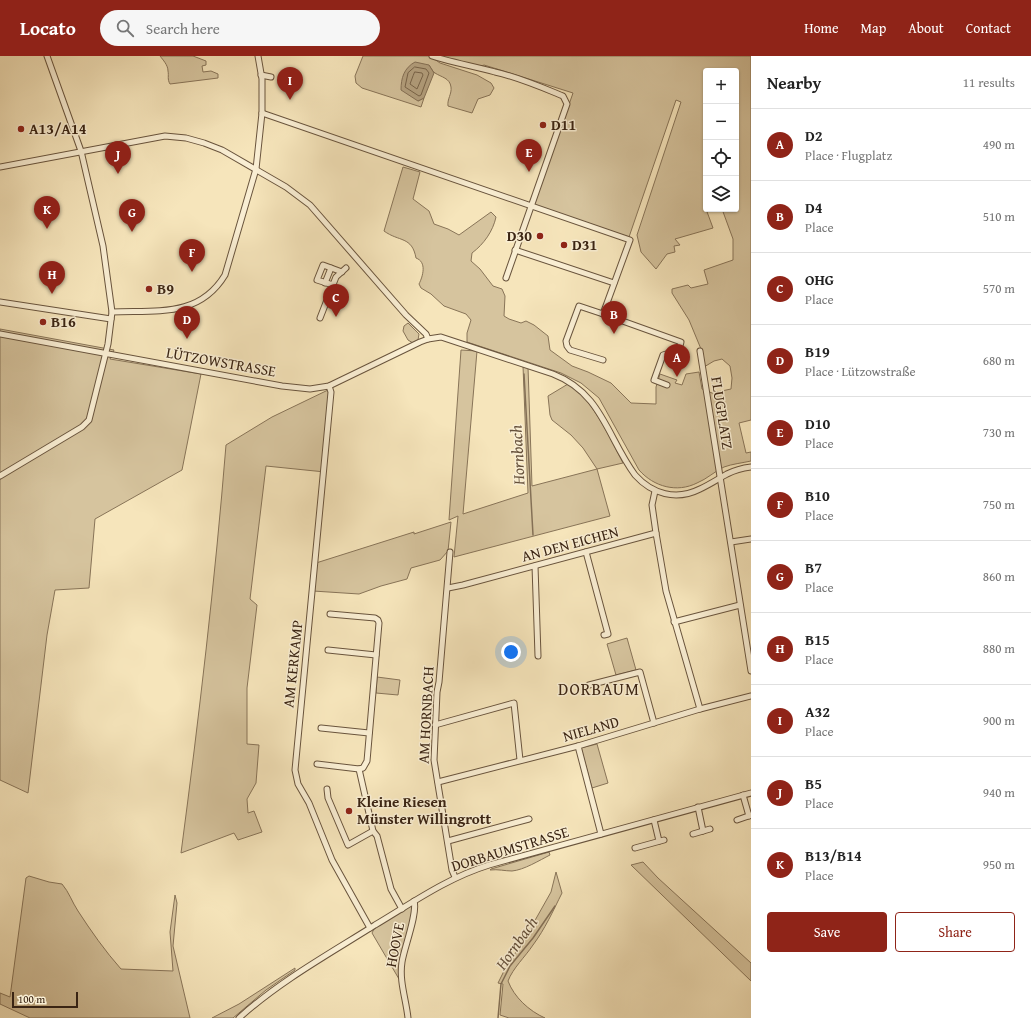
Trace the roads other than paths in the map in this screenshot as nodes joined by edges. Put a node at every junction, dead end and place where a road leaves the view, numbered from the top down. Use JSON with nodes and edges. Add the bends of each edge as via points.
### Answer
{"nodes":[{"id":1,"x":47,"y":56,"type":"edge"},
{"id":2,"x":258,"y":56,"type":"edge"},
{"id":3,"x":432,"y":56,"type":"edge"},
{"id":4,"x":261,"y":75,"type":"junction"},
{"id":5,"x":271,"y":78,"type":"dead end"},
{"id":6,"x":262,"y":113,"type":"junction"},
{"id":7,"x":81,"y":151,"type":"junction"},
{"id":8,"x":0,"y":167,"type":"edge"},
{"id":9,"x":256,"y":169,"type":"junction"},
{"id":10,"x":530,"y":206,"type":"junction"},
{"id":11,"x":516,"y":250,"type":"junction"},
{"id":12,"x":331,"y":268,"type":"junction"},
{"id":13,"x":506,"y":278,"type":"dead end"},
{"id":14,"x":326,"y":283,"type":"junction"},
{"id":15,"x":614,"y":284,"type":"junction"},
{"id":16,"x":333,"y":285,"type":"junction"},
{"id":17,"x":0,"y":302,"type":"edge"},
{"id":18,"x":112,"y":312,"type":"junction"},
{"id":19,"x":603,"y":314,"type":"junction"},
{"id":20,"x":111,"y":318,"type":"junction"},
{"id":21,"x":320,"y":318,"type":"dead end"},
{"id":22,"x":0,"y":334,"type":"edge"},
{"id":23,"x":428,"y":338,"type":"junction"},
{"id":24,"x":700,"y":351,"type":"dead end"},
{"id":25,"x":106,"y":353,"type":"junction"},
{"id":26,"x":603,"y":360,"type":"dead end"},
{"id":27,"x":667,"y":384,"type":"dead end"},
{"id":28,"x":329,"y":386,"type":"junction"},
{"id":29,"x":751,"y":467,"type":"edge"},
{"id":30,"x":0,"y":476,"type":"edge"},
{"id":31,"x":720,"y":478,"type":"junction"},
{"id":32,"x":655,"y":491,"type":"junction"},
{"id":33,"x":656,"y":533,"type":"junction"},
{"id":34,"x":751,"y":538,"type":"edge"},
{"id":35,"x":731,"y":542,"type":"junction"},
{"id":36,"x":450,"y":552,"type":"dead end"},
{"id":37,"x":586,"y":552,"type":"junction"},
{"id":38,"x":535,"y":566,"type":"junction"},
{"id":39,"x":448,"y":588,"type":"junction"},
{"id":40,"x":740,"y":605,"type":"junction"},
{"id":41,"x":330,"y":614,"type":"dead end"},
{"id":42,"x":674,"y":622,"type":"junction"},
{"id":43,"x":604,"y":635,"type":"dead end"},
{"id":44,"x":328,"y":650,"type":"dead end"},
{"id":45,"x":376,"y":655,"type":"junction"},
{"id":46,"x":538,"y":656,"type":"dead end"},
{"id":47,"x":751,"y":671,"type":"edge"},
{"id":48,"x":589,"y":685,"type":"dead end"},
{"id":49,"x":751,"y":696,"type":"edge"},
{"id":50,"x":700,"y":709,"type":"junction"},
{"id":51,"x":654,"y":723,"type":"junction"},
{"id":52,"x":435,"y":725,"type":"junction"},
{"id":53,"x":320,"y":728,"type":"dead end"},
{"id":54,"x":370,"y":733,"type":"junction"},
{"id":55,"x":578,"y":746,"type":"junction"},
{"id":56,"x":520,"y":760,"type":"junction"},
{"id":57,"x":316,"y":764,"type":"dead end"},
{"id":58,"x":359,"y":769,"type":"junction"},
{"id":59,"x":438,"y":782,"type":"junction"},
{"id":60,"x":327,"y":789,"type":"dead end"},
{"id":61,"x":751,"y":793,"type":"edge"},
{"id":62,"x":743,"y":795,"type":"junction"},
{"id":63,"x":698,"y":807,"type":"junction"},
{"id":64,"x":750,"y":816,"type":"edge"},
{"id":65,"x":528,"y":819,"type":"dead end"},
{"id":66,"x":654,"y":820,"type":"junction"},
{"id":67,"x":737,"y":820,"type":"dead end"},
{"id":68,"x":710,"y":829,"type":"dead end"},
{"id":69,"x":373,"y":831,"type":"junction"},
{"id":70,"x":703,"y":831,"type":"junction"},
{"id":71,"x":601,"y":834,"type":"junction"},
{"id":72,"x":693,"y":834,"type":"dead end"},
{"id":73,"x":448,"y":841,"type":"junction"},
{"id":74,"x":635,"y":848,"type":"dead end"},
{"id":75,"x":455,"y":877,"type":"junction"},
{"id":76,"x":414,"y":901,"type":"junction"},
{"id":77,"x":402,"y":909,"type":"junction"},
{"id":78,"x":370,"y":928,"type":"junction"},
{"id":79,"x":239,"y":1018,"type":"edge"},
{"id":80,"x":408,"y":1018,"type":"edge"}],
"edges":[{"from":1,"to":7,"type":"street"},
{"from":2,"to":4,"type":"street"},
{"from":3,"to":10,"type":"street","via":[[496,72],[563,96],[567,104]]},
{"from":4,"to":5,"type":"street"},
{"from":4,"to":6,"type":"street"},
{"from":6,"to":9,"type":"street"},
{"from":6,"to":10,"type":"street"},
{"from":7,"to":8,"type":"street"},
{"from":7,"to":9,"type":"street","via":[[165,136],[186,138],[222,150]]},
{"from":7,"to":18,"type":"street","via":[[103,246]]},
{"from":9,"to":18,"type":"street","via":[[225,275],[211,293],[183,308]]},
{"from":9,"to":23,"type":"street","via":[[310,205]]},
{"from":10,"to":11,"type":"street"},
{"from":10,"to":15,"type":"street","via":[[630,240]]},
{"from":11,"to":13,"type":"street"},
{"from":11,"to":15,"type":"street"},
{"from":12,"to":14,"type":"street"},
{"from":12,"to":14,"type":"street","via":[[323,265],[317,280]]},
{"from":12,"to":16,"type":"street","via":[[344,270],[336,277]]},
{"from":14,"to":16,"type":"street"},
{"from":15,"to":19,"type":"street"},
{"from":16,"to":21,"type":"street"},
{"from":17,"to":20,"type":"street"},
{"from":18,"to":20,"type":"street"},
{"from":19,"to":26,"type":"street","via":[[579,306],[566,341],[570,350]]},
{"from":19,"to":27,"type":"street","via":[[681,342],[679,350],[663,355],[654,380]]},
{"from":20,"to":25,"type":"street"},
{"from":22,"to":25,"type":"street","name":"LÜTZOWSTRASSE"},
{"from":23,"to":28,"type":"street","name":"LÜTZOWSTRASSE"},
{"from":23,"to":32,"type":"street","name":"LÜTZOWSTRASSE","via":[[441,337],[571,382],[594,404],[635,475]]},
{"from":24,"to":31,"type":"street","name":"FLUGPLATZ"},
{"from":25,"to":28,"type":"street","name":"LÜTZOWSTRASSE","via":[[302,389]]},
{"from":25,"to":30,"type":"street","via":[[87,423]]},
{"from":28,"to":78,"type":"street","name":"AM KERKAMP","via":[[331,392],[295,770],[298,784],[311,807],[332,860]]},
{"from":29,"to":31,"type":"street","name":"LÜTZOWSTRASSE","via":[[736,470]]},
{"from":31,"to":32,"type":"street","name":"LÜTZOWSTRASSE","via":[[687,494],[674,495]]},
{"from":31,"to":35,"type":"street","name":"FLUGPLATZ"},
{"from":32,"to":33,"type":"street","via":[[652,505]]},
{"from":33,"to":37,"type":"street","name":"AN DEN EICHEN"},
{"from":33,"to":42,"type":"street"},
{"from":34,"to":35,"type":"street"},
{"from":35,"to":40,"type":"street","name":"FLUGPLATZ"},
{"from":36,"to":39,"type":"street","name":"AM HORNBACH"},
{"from":37,"to":38,"type":"street","name":"AN DEN EICHEN"},
{"from":37,"to":43,"type":"street","via":[[608,634]]},
{"from":38,"to":39,"type":"street","name":"AN DEN EICHEN"},
{"from":38,"to":46,"type":"street"},
{"from":39,"to":52,"type":"street","name":"AM HORNBACH"},
{"from":40,"to":42,"type":"street"},
{"from":40,"to":47,"type":"street","name":"FLUGPLATZ"},
{"from":41,"to":45,"type":"street","via":[[378,620]]},
{"from":42,"to":50,"type":"street"},
{"from":44,"to":45,"type":"street"},
{"from":45,"to":54,"type":"street"},
{"from":48,"to":51,"type":"street","via":[[640,672]]},
{"from":49,"to":50,"type":"street","name":"NIELAND"},
{"from":50,"to":51,"type":"street","name":"NIELAND"},
{"from":51,"to":55,"type":"street","name":"NIELAND"},
{"from":52,"to":56,"type":"street","via":[[514,703]]},
{"from":52,"to":59,"type":"street","name":"AM HORNBACH","via":[[434,760]]},
{"from":53,"to":54,"type":"street"},
{"from":54,"to":58,"type":"street","via":[[367,760],[363,768]]},
{"from":55,"to":56,"type":"street","name":"NIELAND"},
{"from":55,"to":71,"type":"street"},
{"from":56,"to":59,"type":"street","name":"NIELAND"},
{"from":57,"to":58,"type":"street"},
{"from":58,"to":69,"type":"street"},
{"from":59,"to":73,"type":"street","name":"AM HORNBACH"},
{"from":60,"to":69,"type":"street","via":[[328,798],[348,845]]},
{"from":61,"to":62,"type":"street","name":"DORBAUMSTRASSE"},
{"from":62,"to":63,"type":"street","name":"DORBAUMSTRASSE"},
{"from":62,"to":64,"type":"street"},
{"from":63,"to":66,"type":"street","name":"DORBAUMSTRASSE"},
{"from":63,"to":70,"type":"street"},
{"from":64,"to":67,"type":"street"},
{"from":65,"to":73,"type":"street"},
{"from":66,"to":71,"type":"street","name":"DORBAUMSTRASSE"},
{"from":66,"to":74,"type":"street","via":[[662,841]]},
{"from":68,"to":70,"type":"street"},
{"from":69,"to":77,"type":"street","via":[[377,836],[390,889]]},
{"from":70,"to":72,"type":"street"},
{"from":71,"to":75,"type":"street","name":"DORBAUMSTRASSE","via":[[488,865]]},
{"from":73,"to":75,"type":"street","name":"AM HORNBACH"},
{"from":75,"to":76,"type":"street","name":"DORBAUMSTRASSE"},
{"from":76,"to":77,"type":"street","name":"DORBAUMSTRASSE"},
{"from":76,"to":80,"type":"street","name":"HOOVE","via":[[415,910],[401,972]]},
{"from":77,"to":78,"type":"street","name":"DORBAUMSTRASSE"},
{"from":78,"to":79,"type":"street","name":"DORBAUMSTRASSE","via":[[288,980]]}]}
